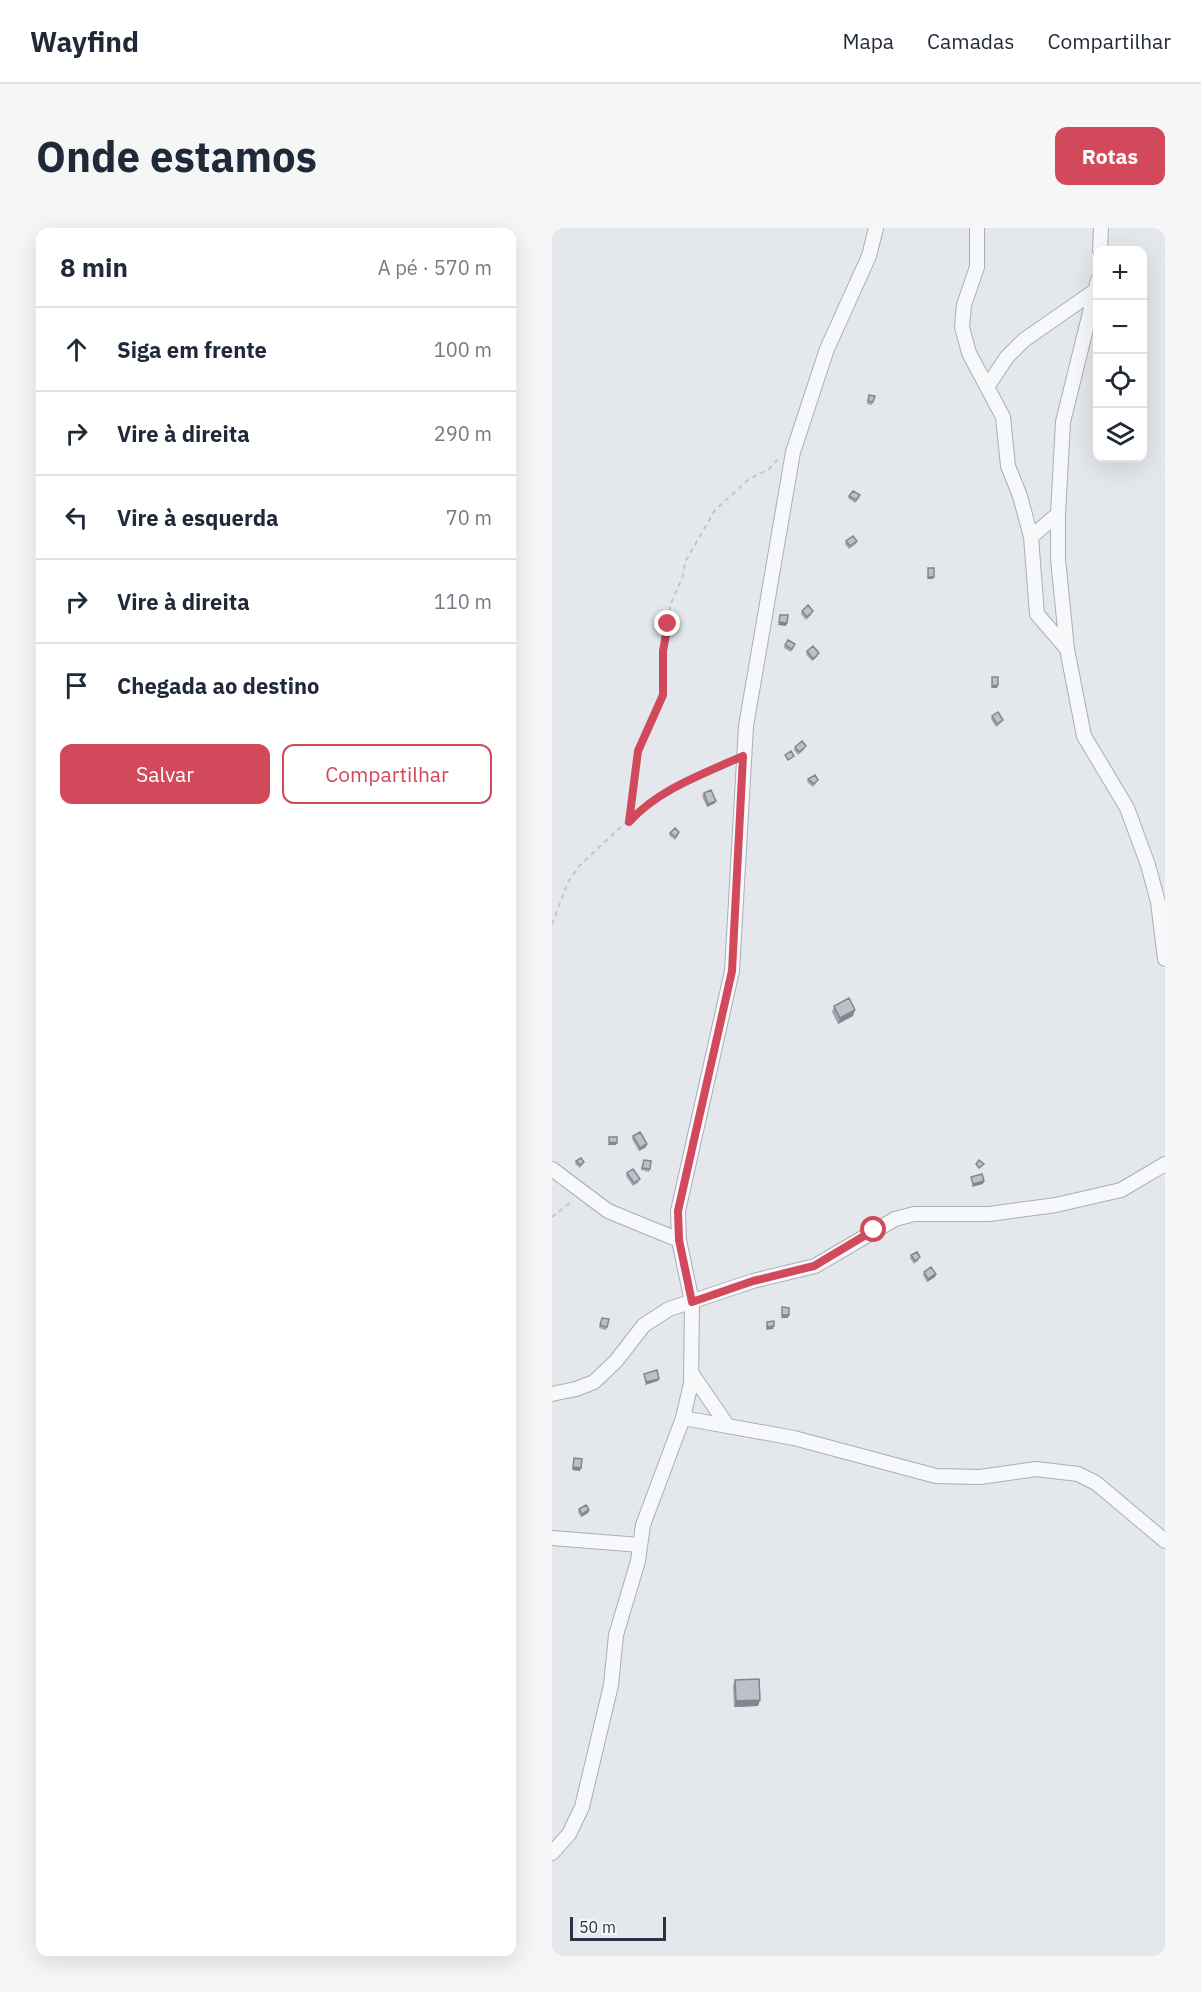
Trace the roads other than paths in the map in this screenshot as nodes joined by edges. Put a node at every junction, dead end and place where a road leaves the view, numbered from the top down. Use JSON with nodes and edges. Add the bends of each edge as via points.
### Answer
{"nodes":[{"id":1,"x":876,"y":228,"type":"edge"},
{"id":2,"x":977,"y":228,"type":"edge"},
{"id":3,"x":1101,"y":228,"type":"edge"},
{"id":4,"x":1100,"y":246,"type":"edge"},
{"id":5,"x":1093,"y":288,"type":"edge"},
{"id":6,"x":1093,"y":296,"type":"edge"},
{"id":7,"x":987,"y":387,"type":"junction"},
{"id":8,"x":1058,"y":514,"type":"junction"},
{"id":9,"x":1031,"y":537,"type":"junction"},
{"id":10,"x":1067,"y":649,"type":"junction"},
{"id":11,"x":1165,"y":959,"type":"edge"},
{"id":12,"x":1165,"y":1164,"type":"edge"},
{"id":13,"x":552,"y":1169,"type":"edge"},
{"id":14,"x":679,"y":1240,"type":"junction"},
{"id":15,"x":692,"y":1302,"type":"junction"},
{"id":16,"x":692,"y":1374,"type":"junction"},
{"id":17,"x":552,"y":1394,"type":"edge"},
{"id":18,"x":683,"y":1418,"type":"junction"},
{"id":19,"x":727,"y":1425,"type":"junction"},
{"id":20,"x":552,"y":1538,"type":"edge"},
{"id":21,"x":1165,"y":1541,"type":"edge"},
{"id":22,"x":640,"y":1545,"type":"junction"},
{"id":23,"x":552,"y":1853,"type":"edge"}],
"edges":[{"from":1,"to":14,"type":"street","via":[[868,256],[827,349],[797,439],[770,579],[743,756],[732,971],[685,1175],[678,1211]]},
{"from":2,"to":7,"type":"street","via":[[977,267],[964,305],[962,327],[969,353]]},
{"from":3,"to":4,"type":"street"},
{"from":5,"to":7,"type":"street","via":[[1024,340]]},
{"from":6,"to":8,"type":"street","via":[[1063,422]]},
{"from":7,"to":9,"type":"street","via":[[1003,417],[1008,466]]},
{"from":8,"to":9,"type":"street"},
{"from":8,"to":10,"type":"street"},
{"from":9,"to":10,"type":"street","via":[[1037,614]]},
{"from":10,"to":11,"type":"street","via":[[1084,736],[1127,808],[1148,865],[1158,902]]},
{"from":12,"to":15,"type":"street","via":[[1121,1190],[1056,1205],[988,1214],[914,1214],[895,1219],[823,1262]]},
{"from":13,"to":14,"type":"street","via":[[608,1211]]},
{"from":14,"to":15,"type":"street"},
{"from":15,"to":16,"type":"street"},
{"from":15,"to":17,"type":"street","via":[[669,1309],[644,1325],[594,1382]]},
{"from":16,"to":18,"type":"street"},
{"from":16,"to":19,"type":"street"},
{"from":18,"to":19,"type":"street"},
{"from":18,"to":22,"type":"street","via":[[649,1505]]},
{"from":19,"to":21,"type":"street","via":[[794,1438],[936,1476],[980,1477],[1035,1469],[1078,1474],[1096,1483]]},
{"from":20,"to":22,"type":"street"},
{"from":22,"to":23,"type":"street","via":[[616,1635],[611,1685],[582,1807],[568,1834]]}]}
